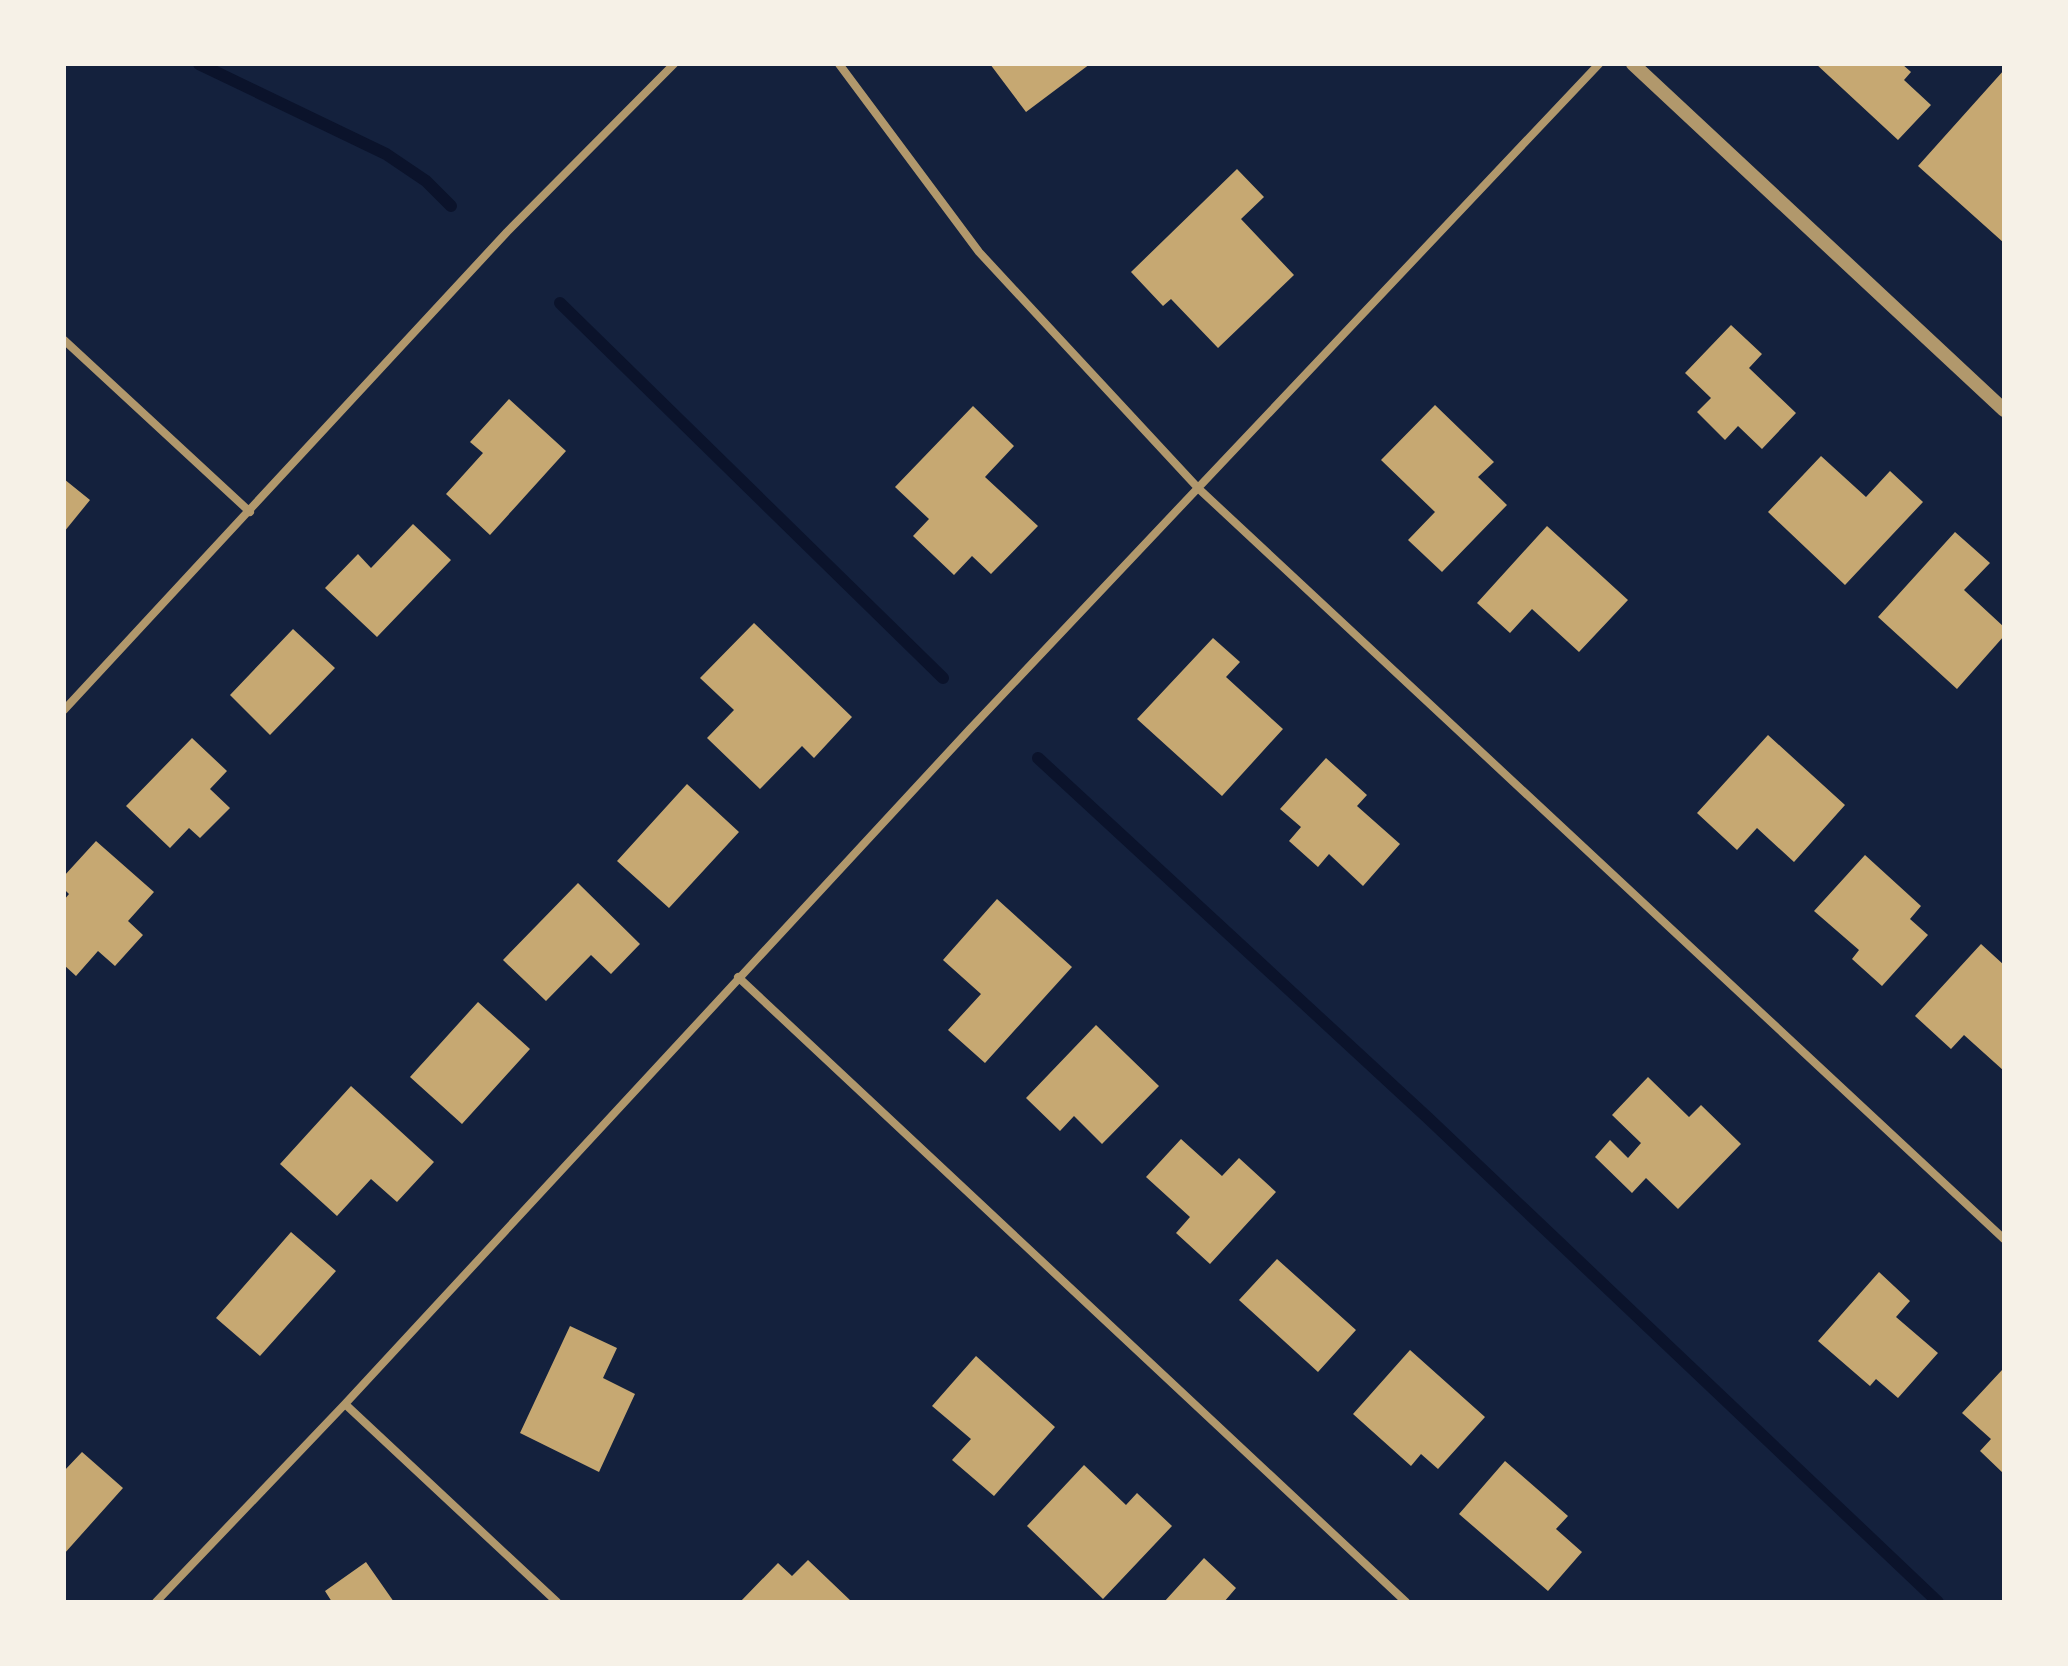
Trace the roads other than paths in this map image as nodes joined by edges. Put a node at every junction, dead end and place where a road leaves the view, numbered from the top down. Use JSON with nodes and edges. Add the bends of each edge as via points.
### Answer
{"nodes":[{"id":1,"x":674,"y":64,"type":"edge"},
{"id":2,"x":839,"y":64,"type":"edge"},
{"id":3,"x":1599,"y":64,"type":"edge"},
{"id":4,"x":1633,"y":64,"type":"edge"},
{"id":5,"x":64,"y":340,"type":"edge"},
{"id":6,"x":2004,"y":410,"type":"edge"},
{"id":7,"x":1199,"y":489,"type":"junction"},
{"id":8,"x":250,"y":512,"type":"junction"},
{"id":9,"x":64,"y":710,"type":"edge"},
{"id":10,"x":738,"y":977,"type":"junction"},
{"id":11,"x":2004,"y":1239,"type":"edge"},
{"id":12,"x":345,"y":1404,"type":"junction"},
{"id":13,"x":156,"y":1602,"type":"edge"},
{"id":14,"x":557,"y":1602,"type":"edge"},
{"id":15,"x":1406,"y":1602,"type":"edge"}],
"edges":[{"from":1,"to":8,"type":"street","via":[[507,232]]},
{"from":2,"to":7,"type":"street","via":[[979,252]]},
{"from":3,"to":7,"type":"street"},
{"from":4,"to":6,"type":"street"},
{"from":5,"to":8,"type":"street"},
{"from":7,"to":10,"type":"street"},
{"from":7,"to":11,"type":"street"},
{"from":8,"to":9,"type":"street"},
{"from":10,"to":12,"type":"street"},
{"from":10,"to":15,"type":"street"},
{"from":12,"to":13,"type":"street"},
{"from":12,"to":14,"type":"street"}]}
